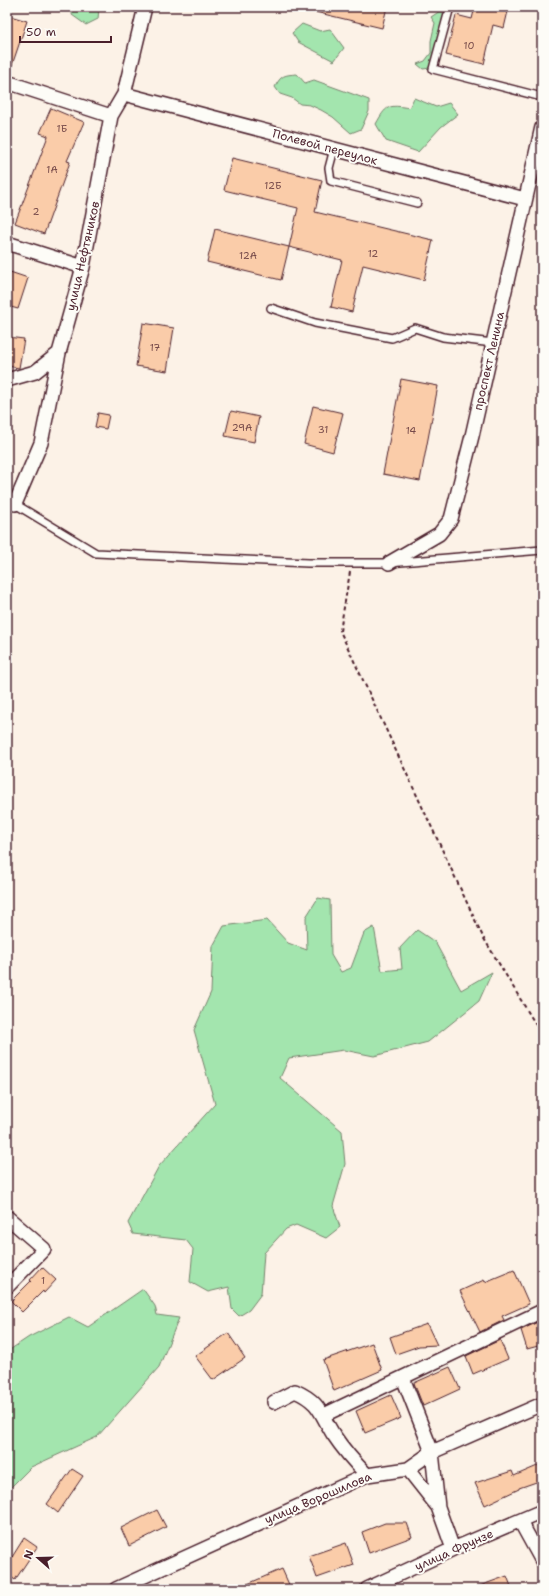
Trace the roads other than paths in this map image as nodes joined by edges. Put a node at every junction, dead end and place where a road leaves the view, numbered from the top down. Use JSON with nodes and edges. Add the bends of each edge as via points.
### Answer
{"nodes":[{"id":1,"x":145,"y":7,"type":"edge"},
{"id":2,"x":450,"y":7,"type":"edge"},
{"id":3,"x":7,"y":82,"type":"edge"},
{"id":4,"x":124,"y":94,"type":"junction"},
{"id":5,"x":542,"y":97,"type":"edge"},
{"id":6,"x":111,"y":116,"type":"junction"},
{"id":7,"x":542,"y":127,"type":"edge"},
{"id":8,"x":334,"y":149,"type":"junction"},
{"id":9,"x":525,"y":199,"type":"junction"},
{"id":10,"x":417,"y":202,"type":"dead end"},
{"id":11,"x":7,"y":243,"type":"edge"},
{"id":12,"x":83,"y":267,"type":"junction"},
{"id":13,"x":271,"y":308,"type":"dead end"},
{"id":14,"x":493,"y":343,"type":"junction"},
{"id":15,"x":59,"y":353,"type":"junction"},
{"id":16,"x":7,"y":380,"type":"edge"},
{"id":17,"x":15,"y":504,"type":"joint"},
{"id":18,"x":542,"y":550,"type":"edge"},
{"id":19,"x":389,"y":563,"type":"junction"},
{"id":20,"x":7,"y":1217,"type":"edge"},
{"id":21,"x":7,"y":1287,"type":"edge"},
{"id":22,"x":542,"y":1311,"type":"edge"},
{"id":23,"x":403,"y":1378,"type":"junction"},
{"id":24,"x":274,"y":1402,"type":"dead end"},
{"id":25,"x":542,"y":1404,"type":"edge"},
{"id":26,"x":324,"y":1415,"type":"junction"},
{"id":27,"x":432,"y":1452,"type":"junction"},
{"id":28,"x":408,"y":1469,"type":"junction"},
{"id":29,"x":367,"y":1475,"type":"junction"},
{"id":30,"x":438,"y":1507,"type":"junction"},
{"id":31,"x":542,"y":1511,"type":"edge"},
{"id":32,"x":520,"y":1522,"type":"junction"},
{"id":33,"x":452,"y":1549,"type":"junction"},
{"id":34,"x":542,"y":1561,"type":"edge"},
{"id":35,"x":116,"y":1589,"type":"edge"},
{"id":36,"x":367,"y":1589,"type":"edge"}],
"edges":[{"from":1,"to":4,"type":"street","name":"улица Нефтяников"},
{"from":2,"to":5,"type":"lane","via":[[433,69]]},
{"from":3,"to":6,"type":"street"},
{"from":4,"to":6,"type":"street","name":"улица Нефтяников"},
{"from":4,"to":8,"type":"street","name":"Полевой переулок"},
{"from":6,"to":12,"type":"street","name":"улица Нефтяников"},
{"from":7,"to":9,"type":"street","name":"проспект Ленина"},
{"from":8,"to":9,"type":"street","name":"Полевой переулок"},
{"from":8,"to":10,"type":"lane","via":[[329,168],[331,181]]},
{"from":9,"to":14,"type":"street","name":"проспект Ленина"},
{"from":11,"to":12,"type":"street"},
{"from":12,"to":15,"type":"street","name":"улица Нефтяников"},
{"from":13,"to":14,"type":"lane","via":[[315,323],[392,338],[415,328],[443,337]]},
{"from":14,"to":19,"type":"street","name":"проспект Ленина","via":[[452,519],[439,534]]},
{"from":15,"to":16,"type":"street","via":[[35,372]]},
{"from":15,"to":17,"type":"street","name":"улица Нефтяников","via":[[41,443]]},
{"from":17,"to":19,"type":"lane","via":[[96,553],[308,563]]},
{"from":18,"to":19,"type":"lane"},
{"from":20,"to":21,"type":"street","via":[[44,1249]]},
{"from":22,"to":23,"type":"street"},
{"from":23,"to":26,"type":"street"},
{"from":23,"to":27,"type":"street"},
{"from":24,"to":26,"type":"street","via":[[295,1391],[308,1397]]},
{"from":25,"to":27,"type":"street","name":"улица Ворошилова"},
{"from":26,"to":29,"type":"street","via":[[332,1433]]},
{"from":27,"to":28,"type":"street","name":"улица Ворошилова"},
{"from":27,"to":30,"type":"street"},
{"from":28,"to":29,"type":"street","name":"улица Ворошилова"},
{"from":28,"to":30,"type":"street"},
{"from":29,"to":35,"type":"street","name":"улица Ворошилова"},
{"from":30,"to":33,"type":"street"},
{"from":31,"to":32,"type":"street","name":"улица Фрунзе"},
{"from":32,"to":33,"type":"street","name":"улица Фрунзе"},
{"from":32,"to":34,"type":"street"},
{"from":33,"to":36,"type":"street","name":"улица Фрунзе"}]}
